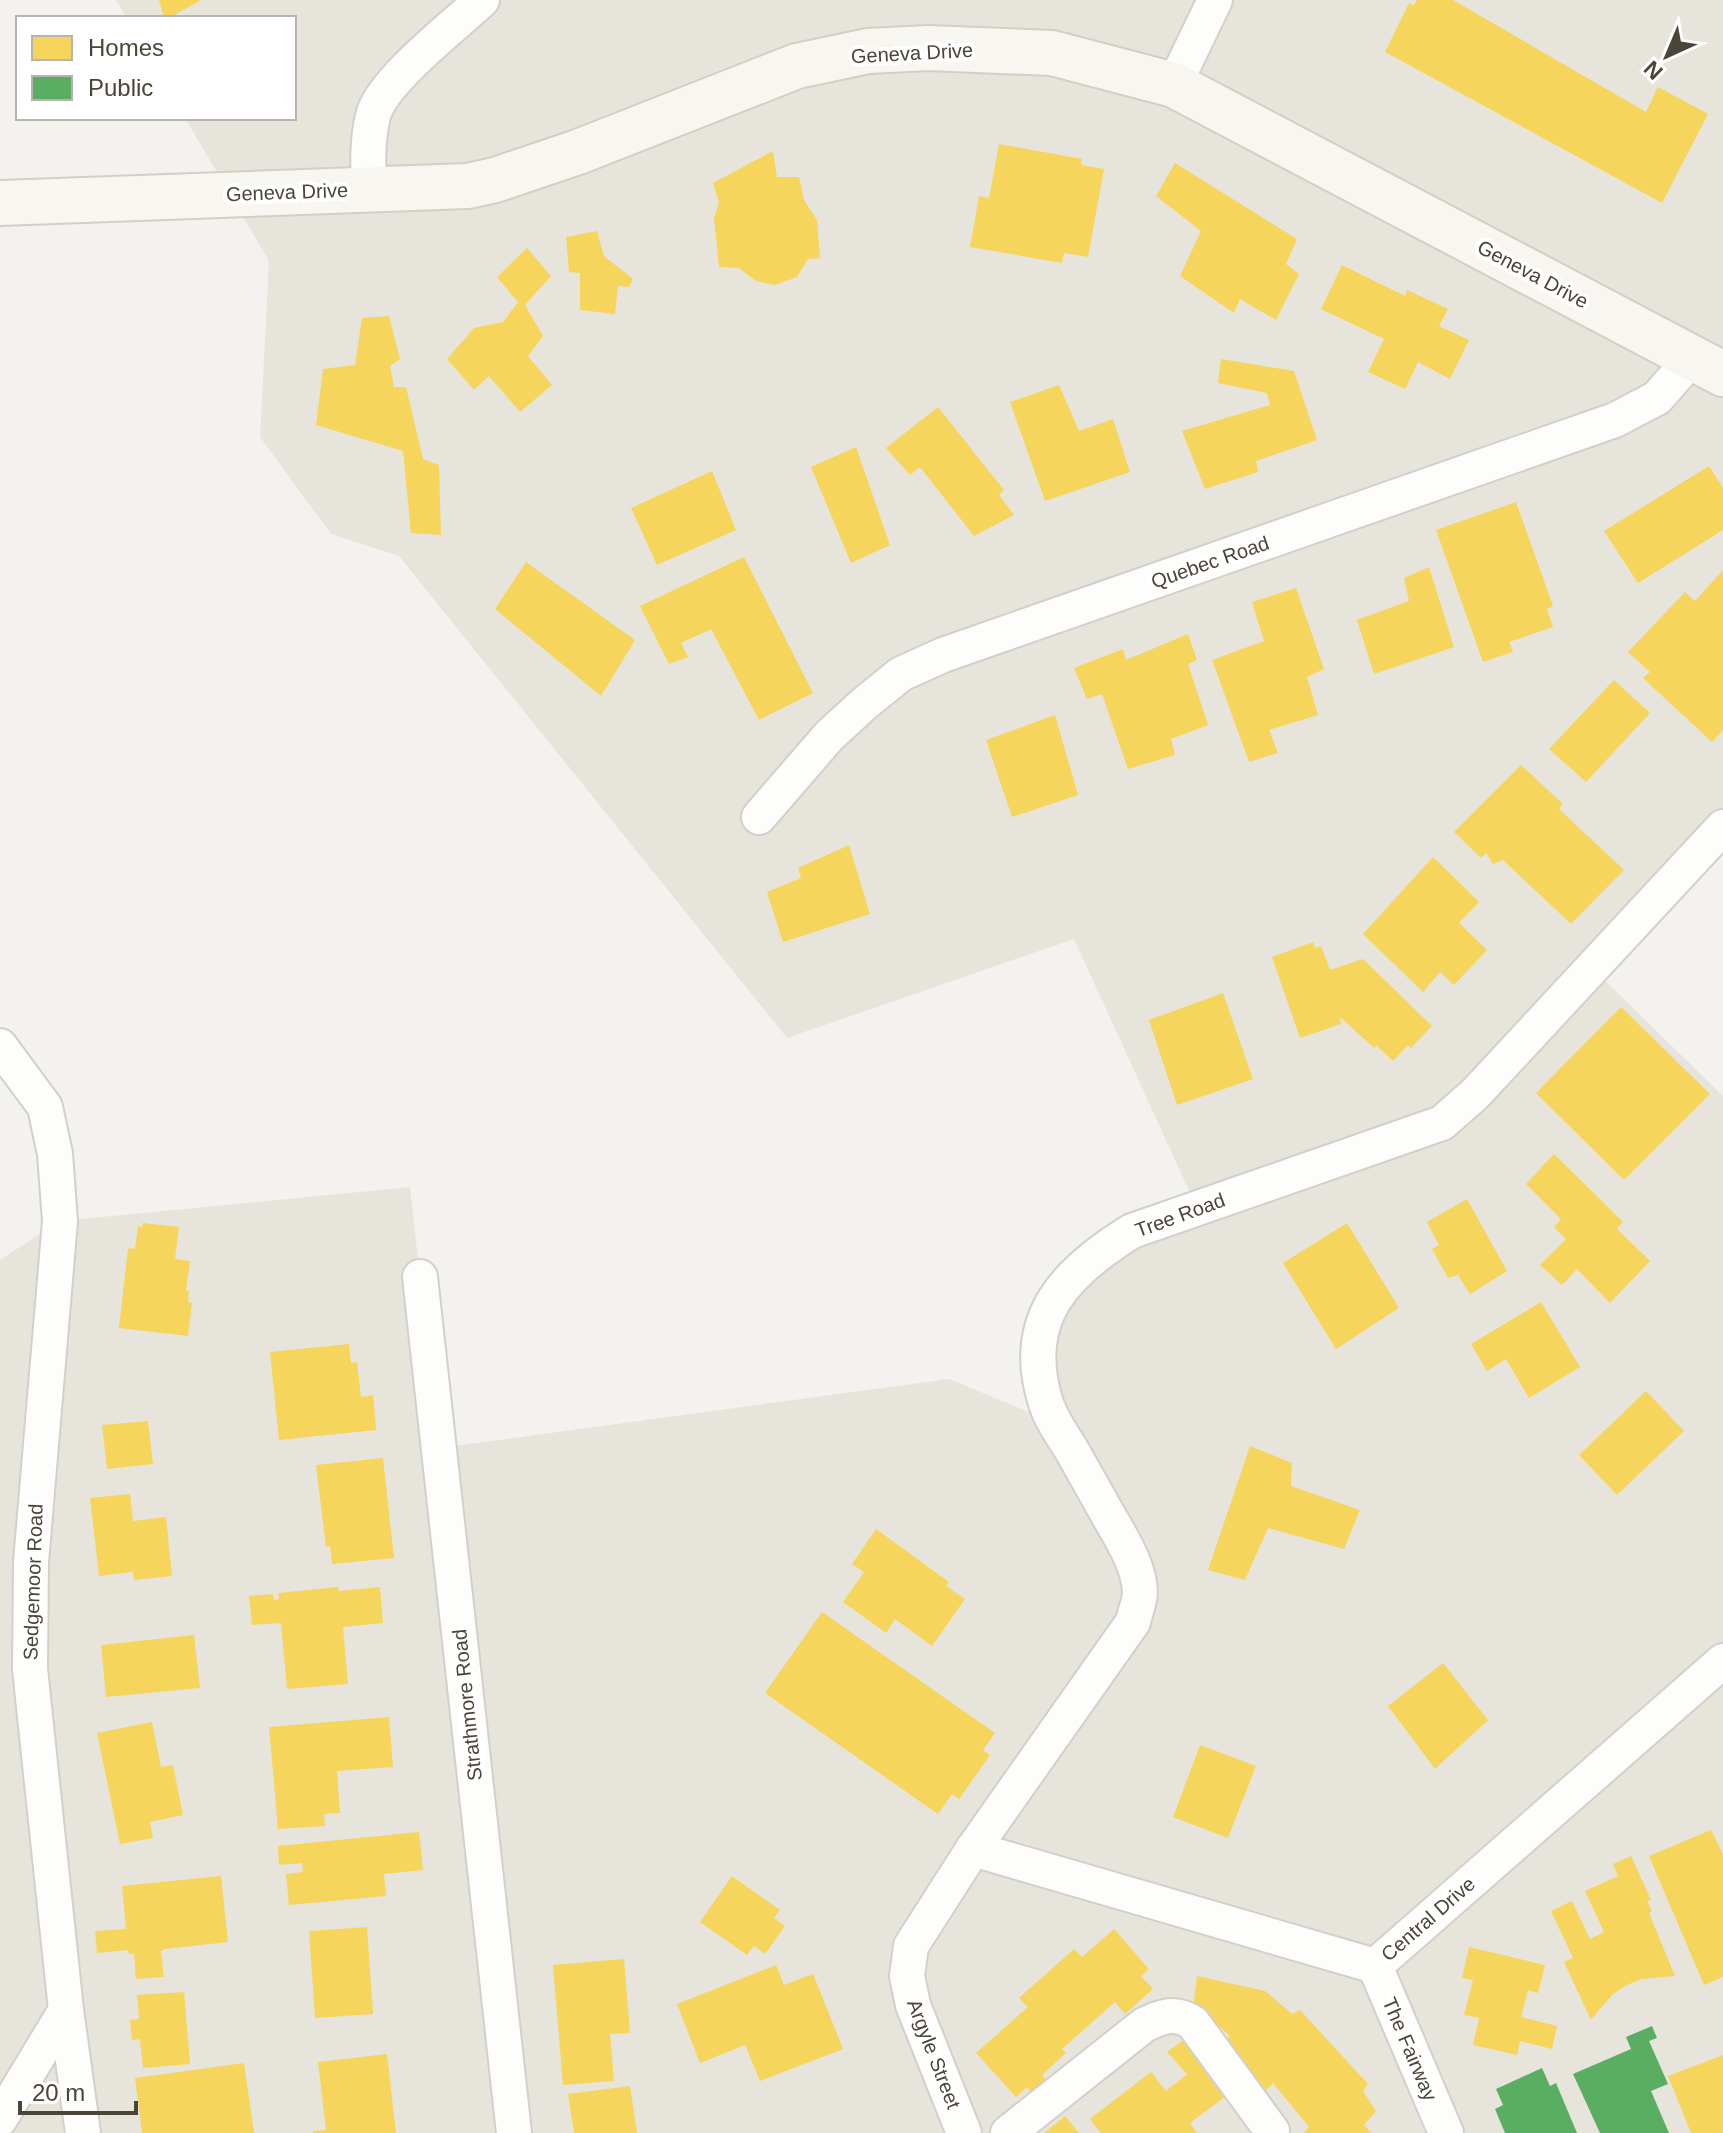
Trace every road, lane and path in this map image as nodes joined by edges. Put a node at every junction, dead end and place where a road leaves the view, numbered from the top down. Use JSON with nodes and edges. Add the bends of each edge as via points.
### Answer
{"nodes":[{"id":1,"x":482,"y":0,"type":"edge"},
{"id":2,"x":1215,"y":0,"type":"edge"},
{"id":3,"x":1174,"y":85,"type":"junction"},
{"id":4,"x":369,"y":189,"type":"junction"},
{"id":5,"x":0,"y":203,"type":"edge"},
{"id":6,"x":1708,"y":366,"type":"edge"},
{"id":7,"x":759,"y":817,"type":"dead end"},
{"id":8,"x":1723,"y":827,"type":"edge"},
{"id":9,"x":0,"y":1046,"type":"edge"},
{"id":10,"x":420,"y":1277,"type":"dead end"},
{"id":11,"x":1723,"y":1661,"type":"edge"},
{"id":12,"x":973,"y":1849,"type":"junction"},
{"id":13,"x":1375,"y":1966,"type":"junction"},
{"id":14,"x":66,"y":2010,"type":"junction"},
{"id":15,"x":0,"y":2119,"type":"edge"},
{"id":16,"x":1272,"y":2131,"type":"dead end"},
{"id":17,"x":83,"y":2133,"type":"edge"},
{"id":18,"x":514,"y":2133,"type":"edge"},
{"id":19,"x":964,"y":2133,"type":"edge"},
{"id":20,"x":1008,"y":2133,"type":"edge"},
{"id":21,"x":1446,"y":2133,"type":"edge"}],
"edges":[{"from":1,"to":4,"type":"street","via":[[396,80],[373,112]]},
{"from":2,"to":3,"type":"street"},
{"from":3,"to":4,"type":"street","name":"Geneva Drive","via":[[1052,53],[868,51],[797,66],[495,180],[468,186]]},
{"from":3,"to":6,"type":"street","name":"Geneva Drive"},
{"from":4,"to":5,"type":"street","name":"Geneva Drive"},
{"from":6,"to":7,"type":"street","name":"Quebec Road","via":[[1615,420],[901,674],[829,736]]},
{"from":8,"to":12,"type":"street","name":"Tree Road","via":[[1442,1123],[1132,1231],[1069,1278],[1051,1303],[1040,1337],[1038,1368],[1045,1400],[1123,1541],[1140,1594],[1133,1622]]},
{"from":9,"to":14,"type":"street","name":"Sedgemoor Road","via":[[45,1107],[60,1221],[31,1562],[30,1669]]},
{"from":10,"to":18,"type":"street","name":"Strathmore Road"},
{"from":11,"to":13,"type":"street","name":"Central Drive"},
{"from":12,"to":13,"type":"street","name":"Central Drive"},
{"from":12,"to":19,"type":"street","name":"Argyle Street","via":[[911,1946],[907,1976],[923,2034]]},
{"from":13,"to":21,"type":"street","name":"The Fairway"},
{"from":14,"to":15,"type":"street"},
{"from":14,"to":17,"type":"street","name":"Sedgemoor Road"},
{"from":16,"to":20,"type":"street","via":[[1193,2023],[1168,2015],[1144,2025]]}]}
